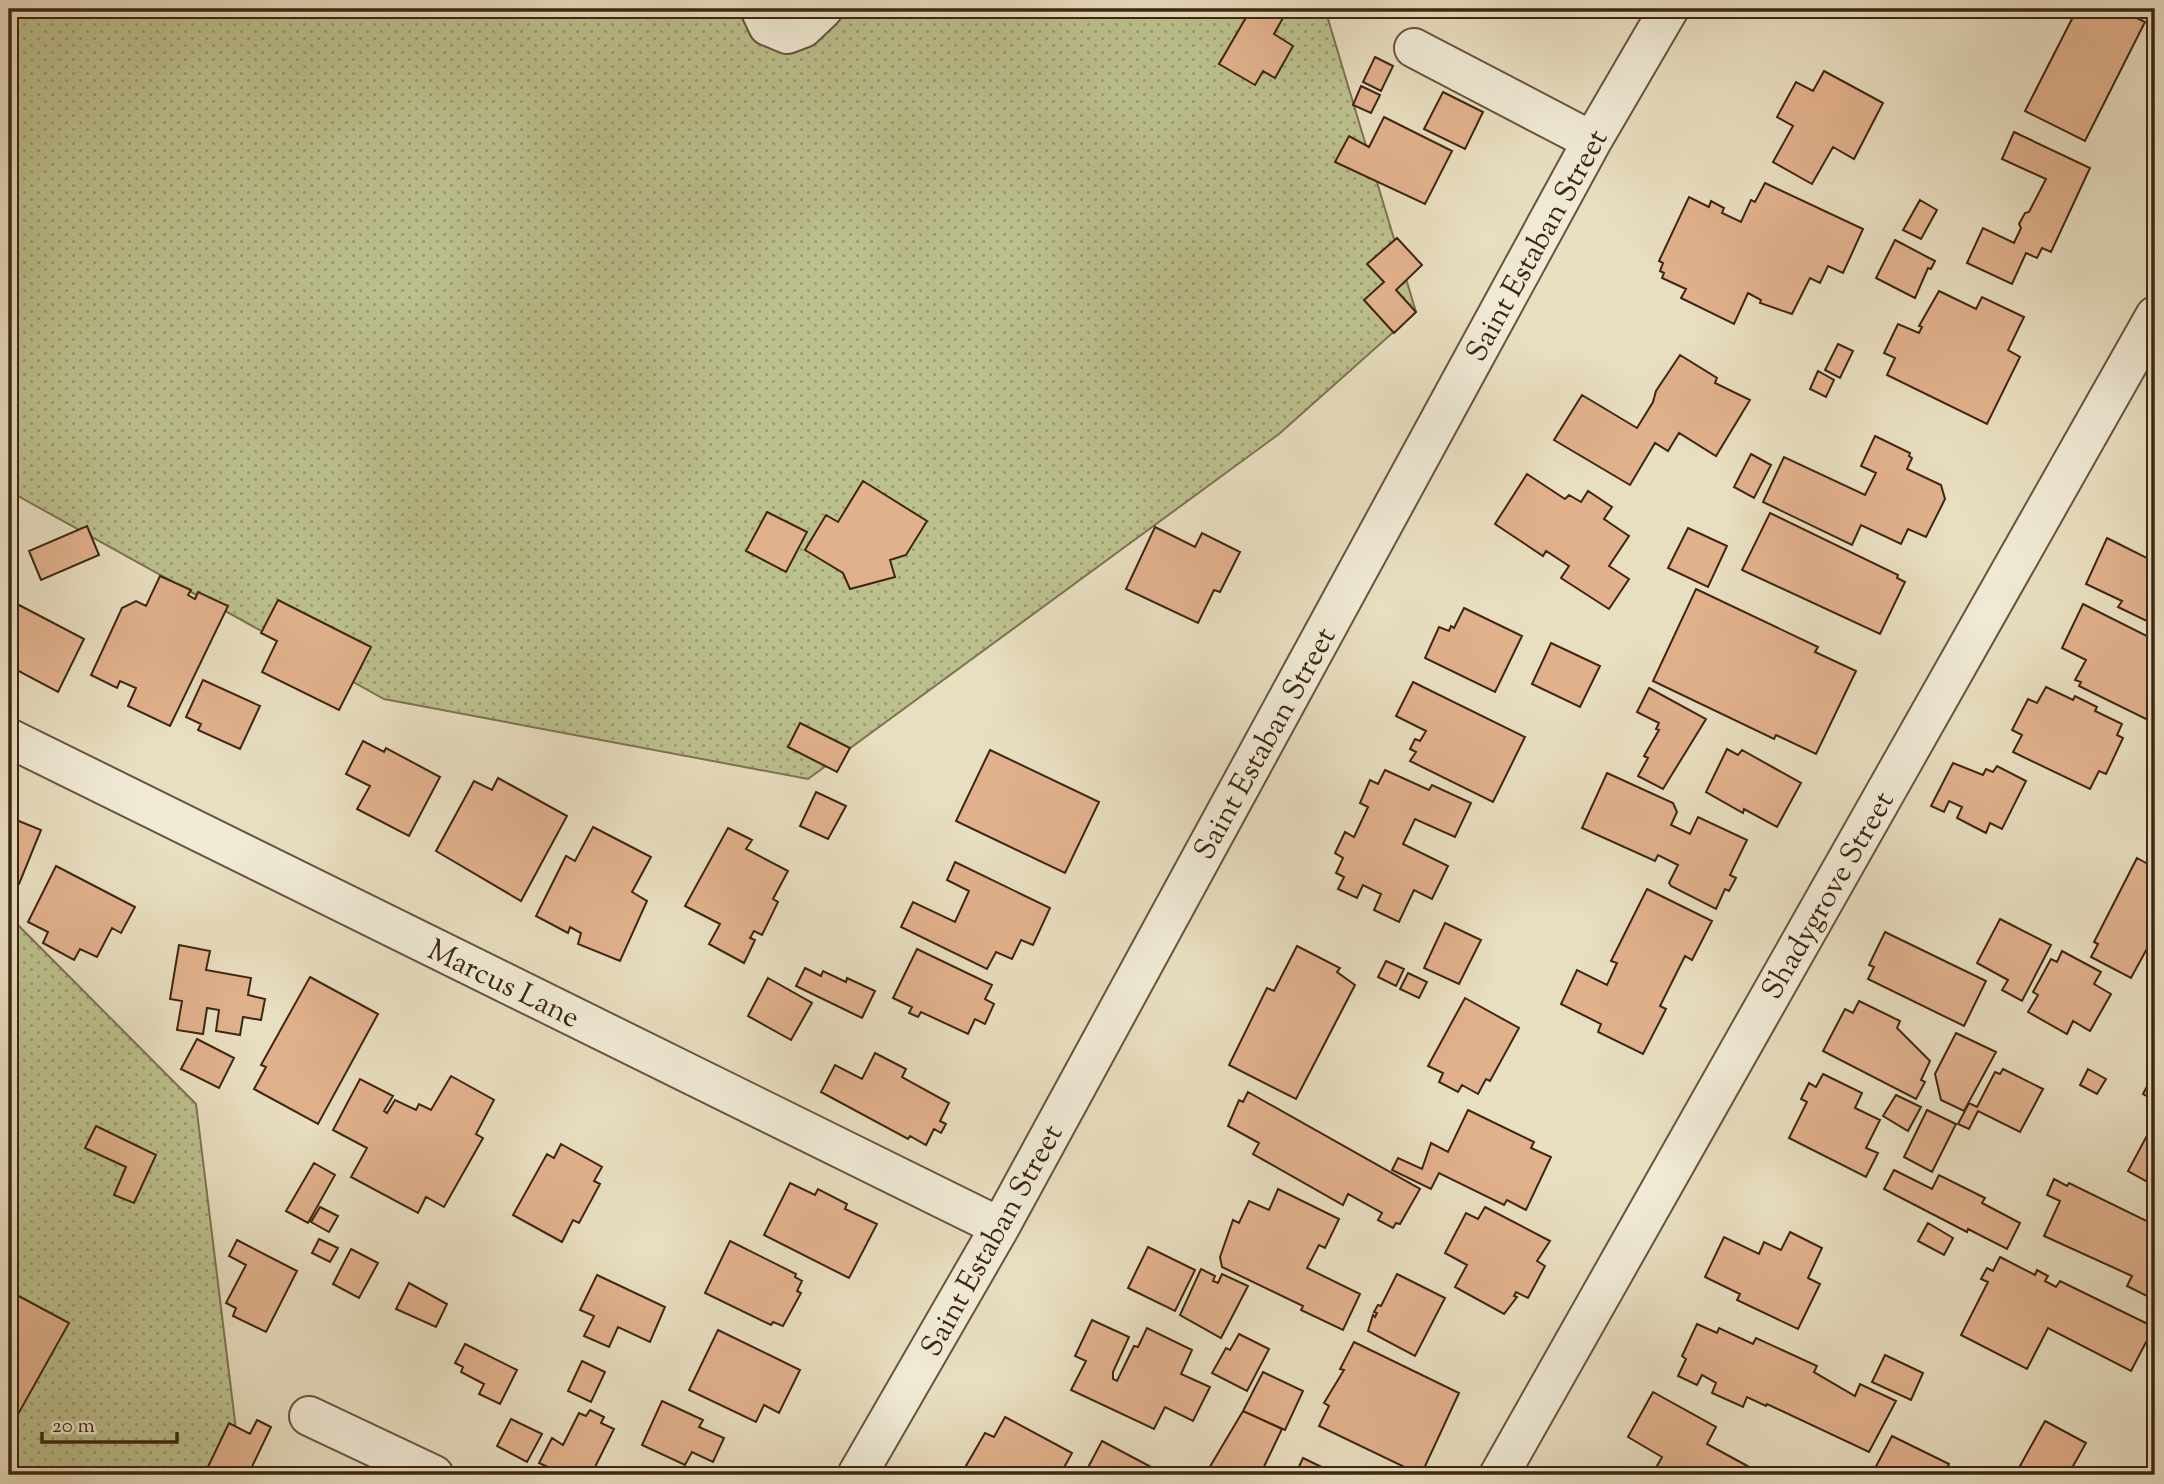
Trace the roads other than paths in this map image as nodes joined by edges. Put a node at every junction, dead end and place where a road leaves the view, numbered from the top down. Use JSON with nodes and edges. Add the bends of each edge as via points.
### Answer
{"nodes":[{"id":1,"x":760,"y":9,"type":"edge"},
{"id":2,"x":823,"y":9,"type":"edge"},
{"id":3,"x":1669,"y":9,"type":"edge"},
{"id":4,"x":1414,"y":48,"type":"dead end"},
{"id":5,"x":1592,"y":141,"type":"junction"},
{"id":6,"x":2155,"y":316,"type":"edge"},
{"id":7,"x":9,"y":738,"type":"edge"},
{"id":8,"x":1000,"y":1227,"type":"junction"},
{"id":9,"x":309,"y":1416,"type":"dead end"},
{"id":10,"x":434,"y":1475,"type":"edge"},
{"id":11,"x":857,"y":1475,"type":"edge"},
{"id":12,"x":1499,"y":1475,"type":"edge"}],
"edges":[{"from":1,"to":2,"type":"street","via":[[768,26],[787,34],[803,28]]},
{"from":3,"to":5,"type":"street","name":"Saint Estaban Street"},
{"from":4,"to":5,"type":"street"},
{"from":5,"to":8,"type":"street","name":"Saint Estaban Street"},
{"from":6,"to":12,"type":"street","name":"Shadygrove Street"},
{"from":7,"to":8,"type":"street","name":"Marcus Lane"},
{"from":8,"to":11,"type":"street","name":"Saint Estaban Street"},
{"from":9,"to":10,"type":"street"}]}
